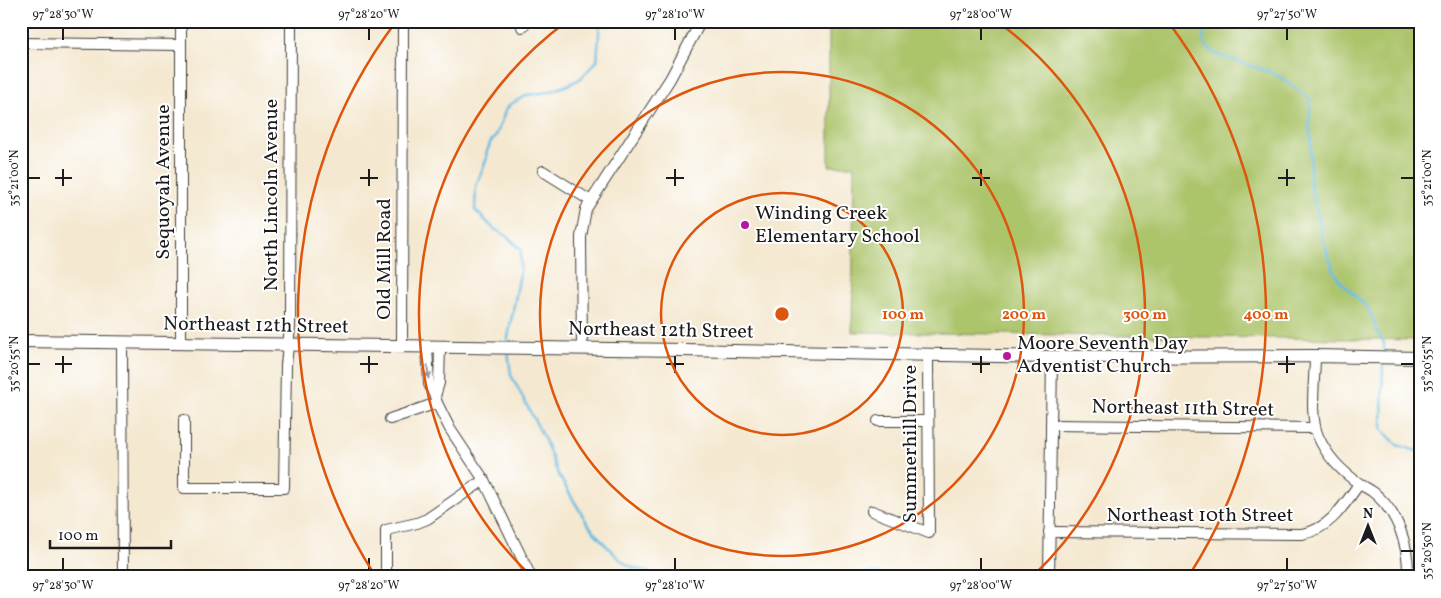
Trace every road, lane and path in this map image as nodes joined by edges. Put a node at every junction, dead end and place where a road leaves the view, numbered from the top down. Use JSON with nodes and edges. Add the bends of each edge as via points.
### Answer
{"nodes":[{"id":1,"x":181,"y":21,"type":"edge"},
{"id":2,"x":291,"y":21,"type":"edge"},
{"id":3,"x":403,"y":21,"type":"edge"},
{"id":4,"x":701,"y":21,"type":"edge"},
{"id":5,"x":21,"y":43,"type":"edge"},
{"id":6,"x":181,"y":45,"type":"junction"},
{"id":7,"x":543,"y":171,"type":"dead end"},
{"id":8,"x":590,"y":201,"type":"junction"},
{"id":9,"x":21,"y":341,"type":"edge"},
{"id":10,"x":122,"y":343,"type":"junction"},
{"id":11,"x":181,"y":344,"type":"junction"},
{"id":12,"x":288,"y":345,"type":"junction"},
{"id":13,"x":402,"y":346,"type":"junction"},
{"id":14,"x":427,"y":346,"type":"junction"},
{"id":15,"x":440,"y":347,"type":"junction"},
{"id":16,"x":582,"y":348,"type":"junction"},
{"id":17,"x":928,"y":354,"type":"junction"},
{"id":18,"x":1315,"y":356,"type":"junction"},
{"id":19,"x":1052,"y":357,"type":"junction"},
{"id":20,"x":1419,"y":358,"type":"edge"},
{"id":21,"x":436,"y":400,"type":"junction"},
{"id":22,"x":390,"y":419,"type":"dead end"},
{"id":23,"x":184,"y":420,"type":"dead end"},
{"id":24,"x":878,"y":421,"type":"dead end"},
{"id":25,"x":928,"y":421,"type":"junction"},
{"id":26,"x":1051,"y":425,"type":"junction"},
{"id":27,"x":1315,"y":428,"type":"junction"},
{"id":28,"x":484,"y":480,"type":"junction"},
{"id":29,"x":1359,"y":484,"type":"junction"},
{"id":30,"x":872,"y":511,"type":"dead end"},
{"id":31,"x":1049,"y":532,"type":"junction"},
{"id":32,"x":123,"y":577,"type":"edge"},
{"id":33,"x":386,"y":577,"type":"edge"},
{"id":34,"x":531,"y":577,"type":"edge"},
{"id":35,"x":1049,"y":577,"type":"edge"},
{"id":36,"x":1408,"y":577,"type":"edge"}],
"edges":[{"from":1,"to":6,"type":"street","name":"Sequoyah Avenue"},
{"from":2,"to":12,"type":"street","name":"North Lincoln Avenue"},
{"from":3,"to":13,"type":"street","name":"Old Mill Road"},
{"from":4,"to":8,"type":"street","via":[[670,79]]},
{"from":5,"to":6,"type":"street"},
{"from":6,"to":11,"type":"street","name":"Sequoyah Avenue"},
{"from":7,"to":8,"type":"street"},
{"from":8,"to":16,"type":"street","via":[[581,237]]},
{"from":9,"to":10,"type":"street","name":"Northeast 12th Street"},
{"from":10,"to":11,"type":"street","name":"Northeast 12th Street"},
{"from":10,"to":32,"type":"street"},
{"from":11,"to":12,"type":"street","name":"Northeast 12th Street"},
{"from":12,"to":13,"type":"street","name":"Northeast 12th Street"},
{"from":12,"to":23,"type":"street","name":"North Lincoln Avenue","via":[[284,488],[184,488]]},
{"from":13,"to":14,"type":"street","name":"Northeast 12th Street"},
{"from":14,"to":15,"type":"street","name":"Northeast 12th Street"},
{"from":14,"to":21,"type":"street","one_way":true,"via":[[429,384]]},
{"from":15,"to":16,"type":"street","name":"Northeast 12th Street"},
{"from":15,"to":21,"type":"street"},
{"from":16,"to":17,"type":"street","name":"Northeast 12th Street"},
{"from":17,"to":19,"type":"street","name":"Northeast 12th Street"},
{"from":17,"to":25,"type":"street","name":"Summerhill Drive"},
{"from":18,"to":19,"type":"street","name":"Northeast 12th Street"},
{"from":18,"to":20,"type":"street","name":"Northeast 12th Street"},
{"from":18,"to":27,"type":"street"},
{"from":19,"to":26,"type":"street"},
{"from":21,"to":22,"type":"street"},
{"from":21,"to":28,"type":"street","via":[[450,429]]},
{"from":24,"to":25,"type":"street"},
{"from":25,"to":30,"type":"street","name":"Summerhill Drive","via":[[929,533]]},
{"from":26,"to":27,"type":"street","name":"Northeast 11th Street"},
{"from":26,"to":31,"type":"street"},
{"from":27,"to":29,"type":"street","via":[[1333,462]]},
{"from":28,"to":33,"type":"street","via":[[427,519],[386,530]]},
{"from":28,"to":34,"type":"street"},
{"from":29,"to":31,"type":"street","name":"Northeast 10th Street","via":[[1328,523],[1302,534]]},
{"from":29,"to":36,"type":"street","via":[[1379,497],[1397,523],[1406,545]]},
{"from":31,"to":35,"type":"street"}]}
